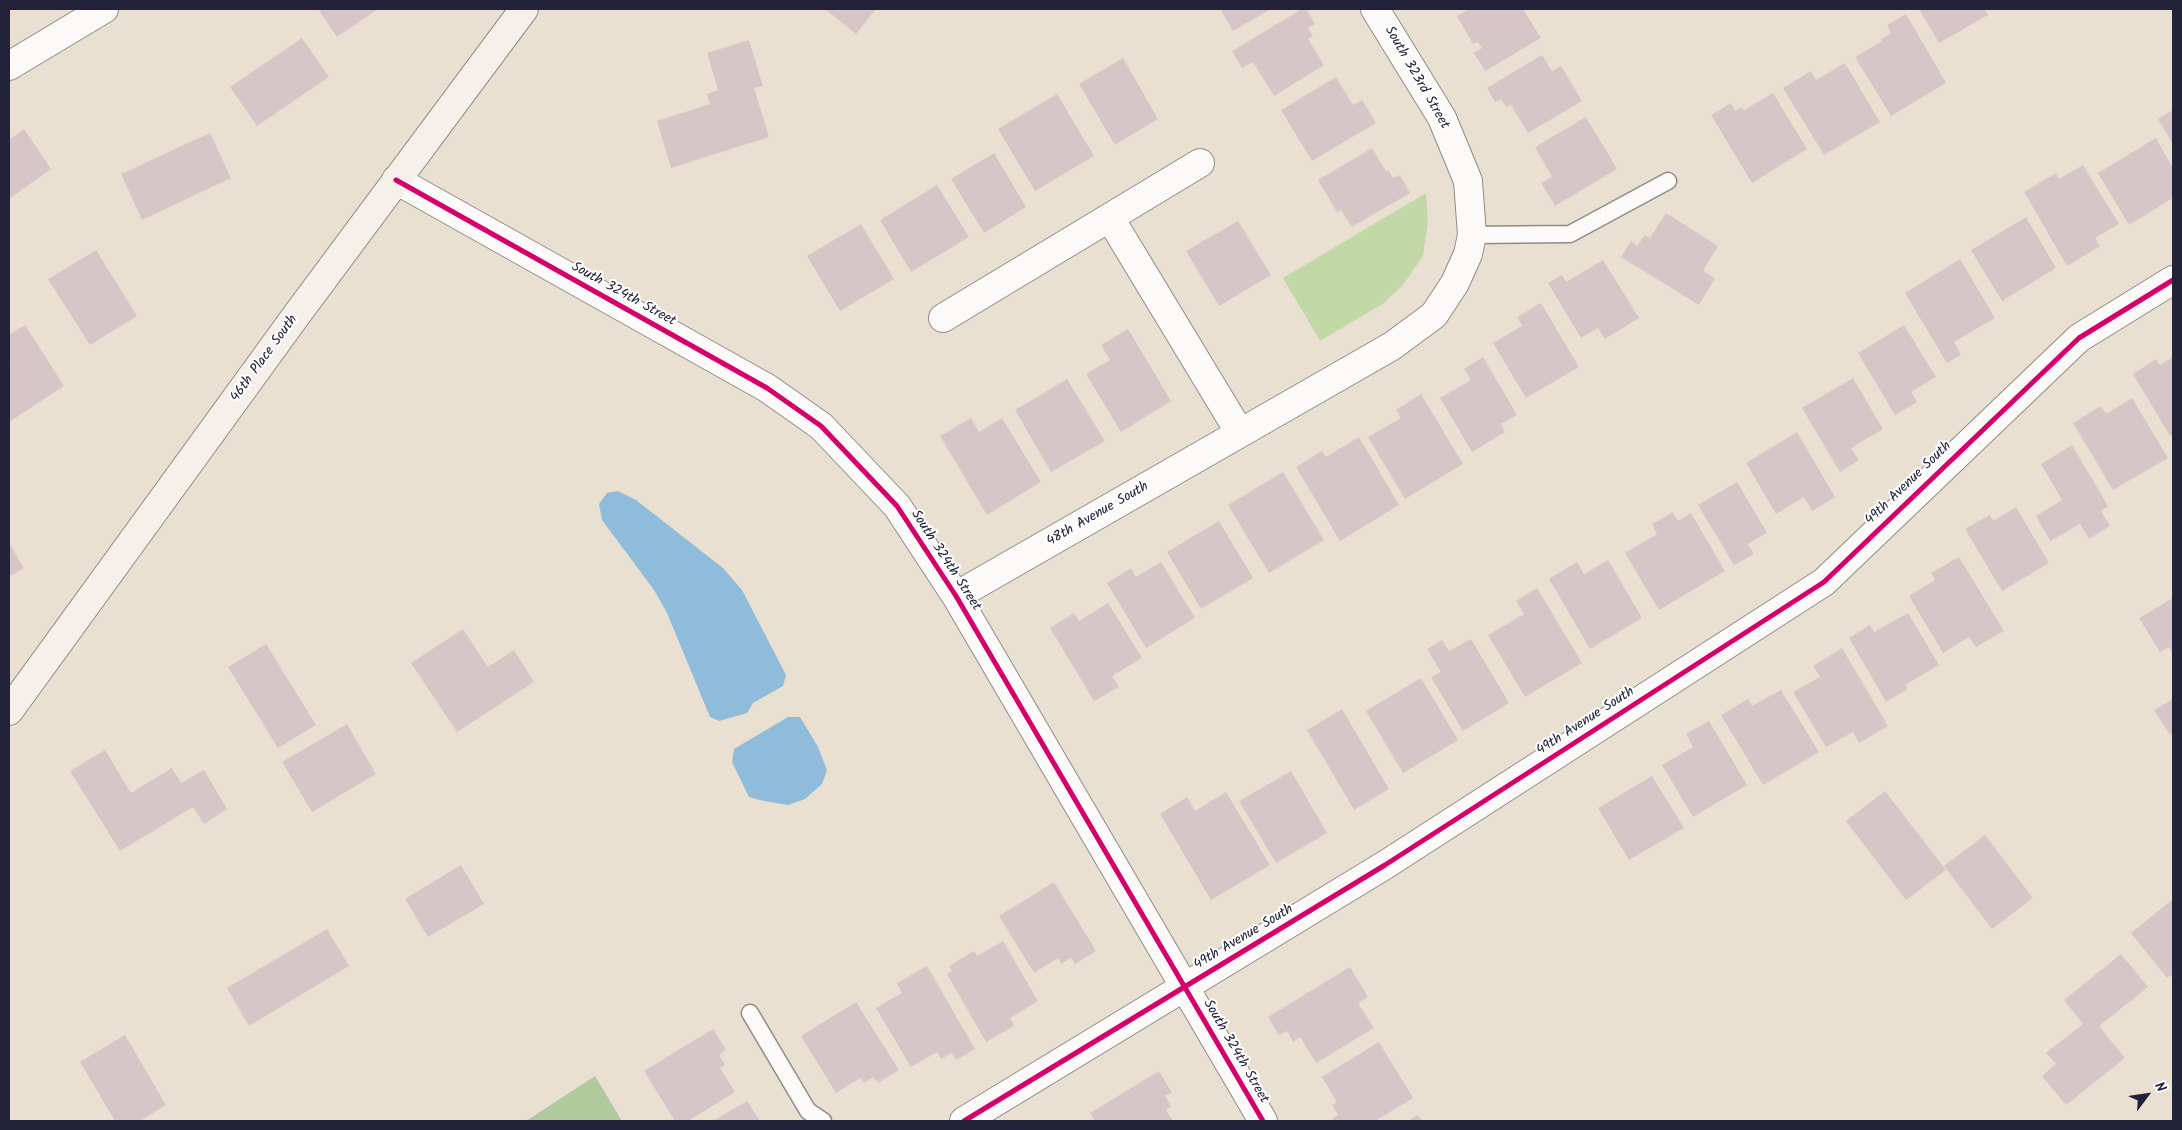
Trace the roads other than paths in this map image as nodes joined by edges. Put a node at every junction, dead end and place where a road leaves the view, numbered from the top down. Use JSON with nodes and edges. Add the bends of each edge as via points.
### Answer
{"nodes":[{"id":1,"x":104,"y":9,"type":"edge"},
{"id":2,"x":1375,"y":9,"type":"edge"},
{"id":3,"x":514,"y":13,"type":"edge"},
{"id":4,"x":9,"y":66,"type":"edge"},
{"id":5,"x":1200,"y":163,"type":"dead end"},
{"id":6,"x":396,"y":180,"type":"junction"},
{"id":7,"x":1668,"y":181,"type":"dead end"},
{"id":8,"x":1110,"y":218,"type":"junction"},
{"id":9,"x":1472,"y":235,"type":"junction"},
{"id":10,"x":2173,"y":280,"type":"edge"},
{"id":11,"x":943,"y":318,"type":"dead end"},
{"id":12,"x":1240,"y":433,"type":"junction"},
{"id":13,"x":956,"y":596,"type":"junction"},
{"id":14,"x":9,"y":711,"type":"edge"},
{"id":15,"x":1184,"y":987,"type":"junction"},
{"id":16,"x":750,"y":1013,"type":"dead end"},
{"id":17,"x":823,"y":1121,"type":"edge"},
{"id":18,"x":964,"y":1121,"type":"edge"},
{"id":19,"x":1263,"y":1121,"type":"edge"}],
"edges":[{"from":1,"to":4,"type":"street"},
{"from":2,"to":9,"type":"street","name":"South 323rd Street","via":[[1442,118],[1468,181]]},
{"from":3,"to":6,"type":"street","name":"46th Place South"},
{"from":5,"to":8,"type":"street"},
{"from":6,"to":13,"type":"street","name":"South 324th Street","via":[[767,388],[821,426],[897,506]]},
{"from":6,"to":14,"type":"street","name":"46th Place South"},
{"from":7,"to":9,"type":"lane","via":[[1570,234]]},
{"from":8,"to":11,"type":"street"},
{"from":8,"to":12,"type":"street"},
{"from":9,"to":12,"type":"street","name":"48th Avenue South","via":[[1468,254],[1455,283],[1434,315],[1392,346]]},
{"from":10,"to":15,"type":"street","name":"49th Avenue South","via":[[2079,338],[1824,582],[1393,860]]},
{"from":12,"to":13,"type":"street","name":"48th Avenue South"},
{"from":13,"to":15,"type":"street","name":"South 324th Street"},
{"from":15,"to":18,"type":"street","name":"49th Avenue South"},
{"from":15,"to":19,"type":"street","name":"South 324th Street"},
{"from":16,"to":17,"type":"lane","via":[[808,1111]]}]}
